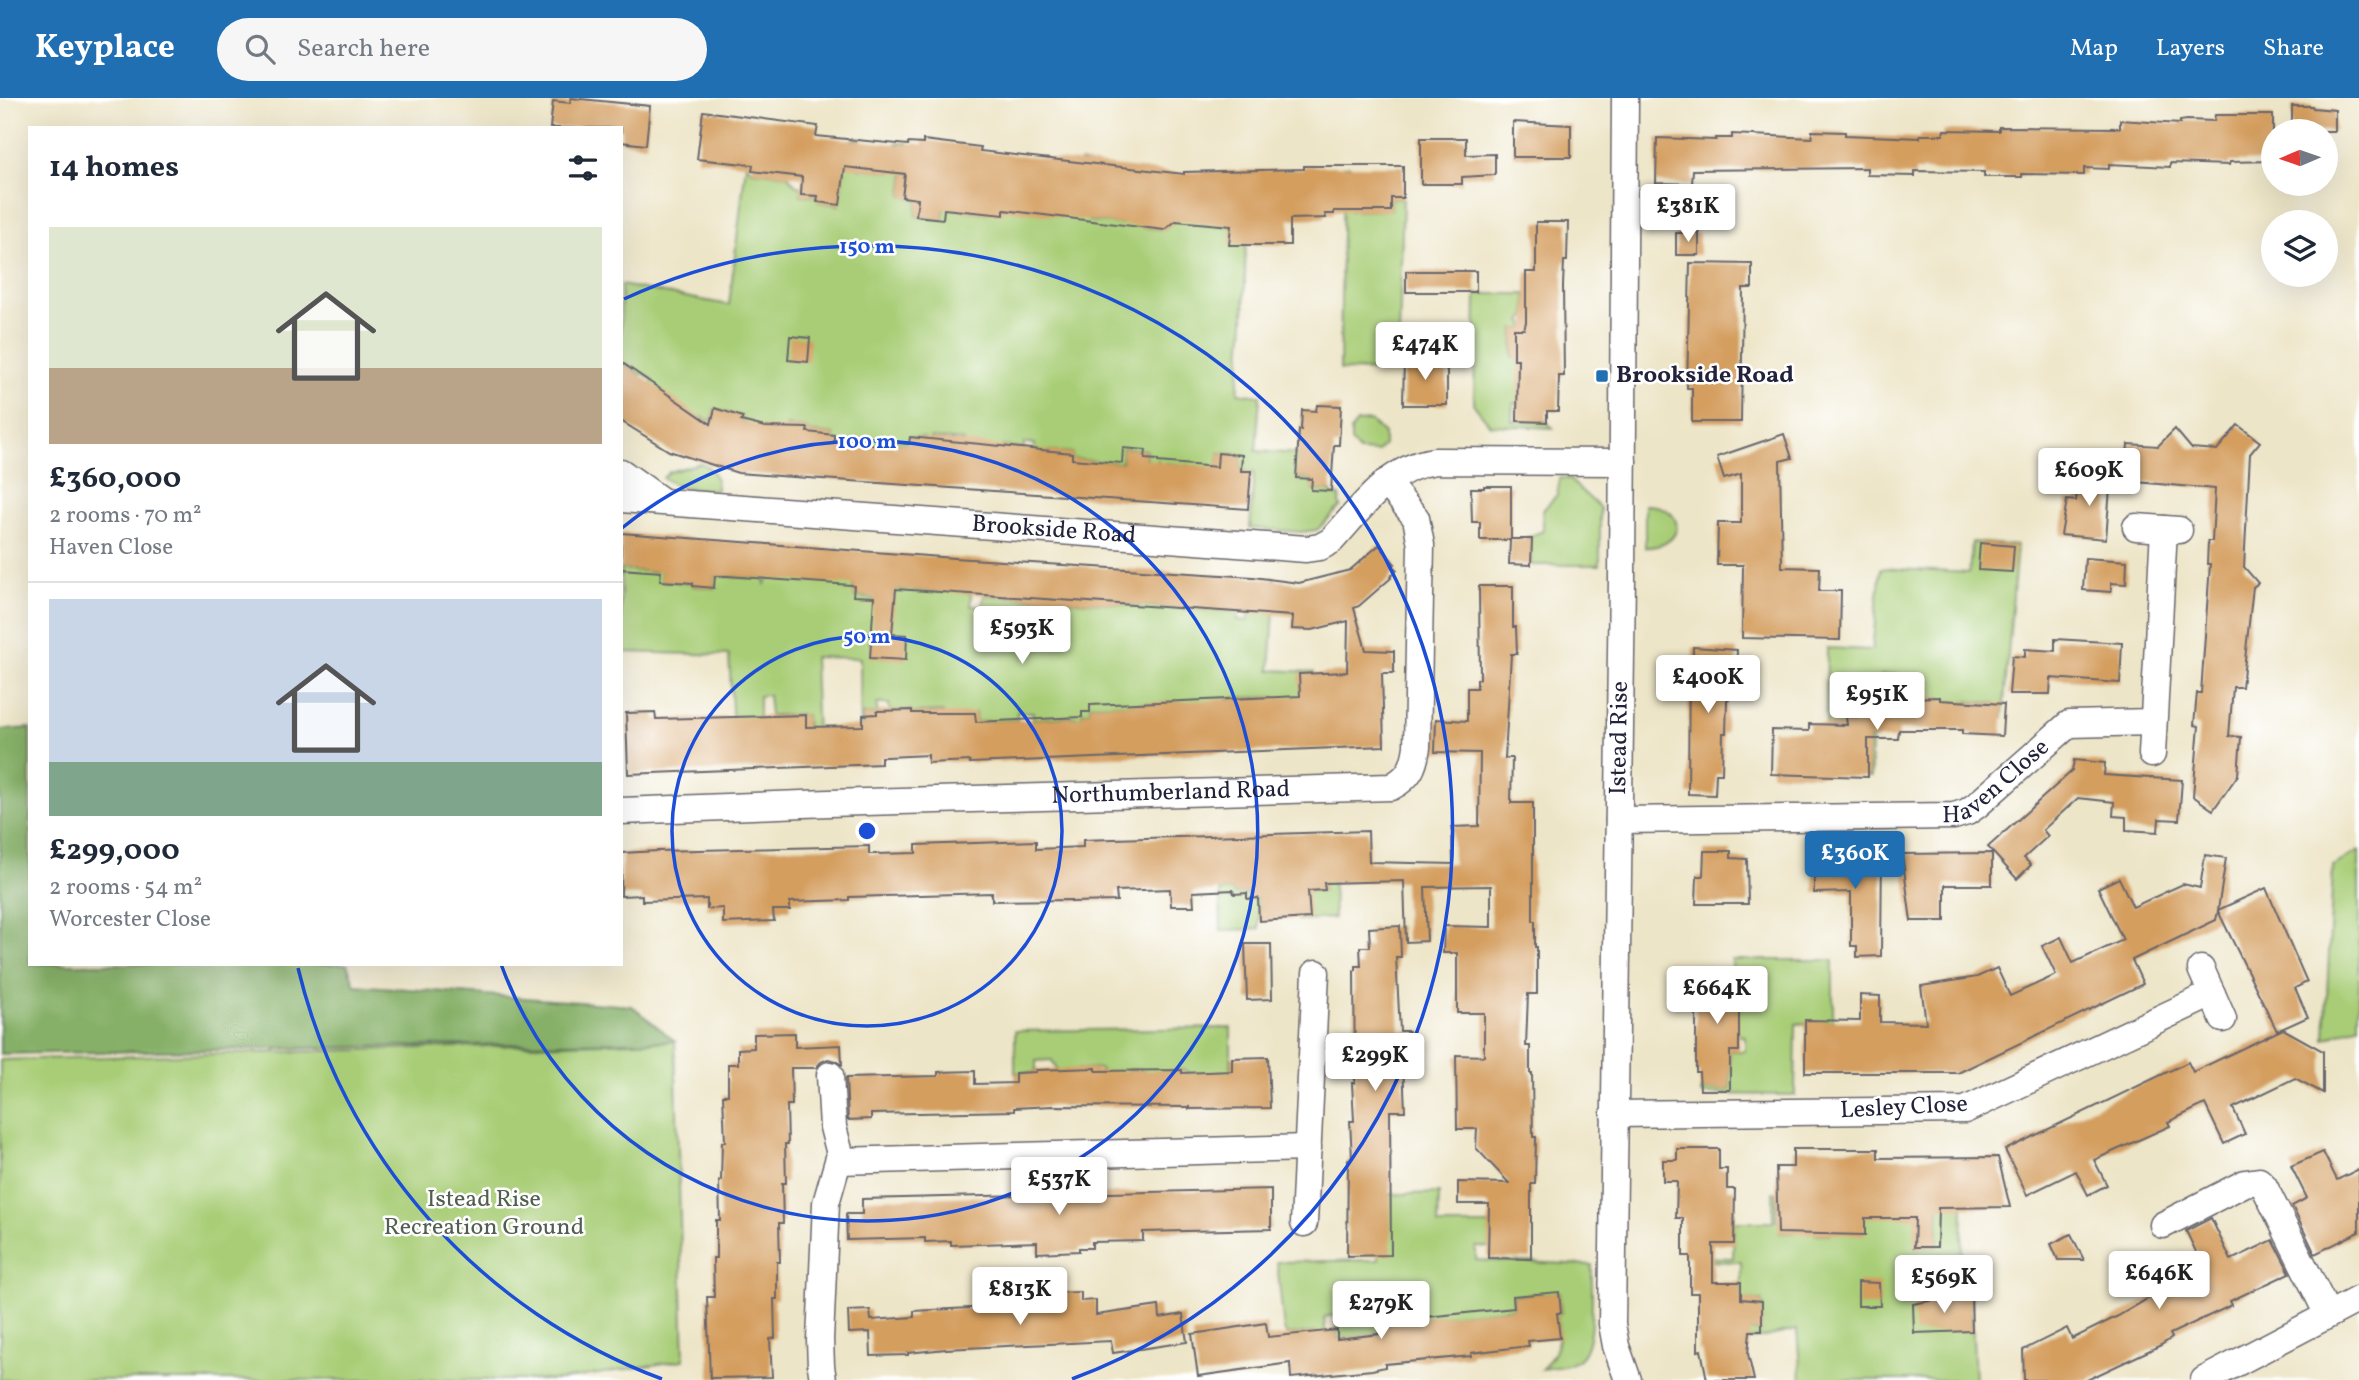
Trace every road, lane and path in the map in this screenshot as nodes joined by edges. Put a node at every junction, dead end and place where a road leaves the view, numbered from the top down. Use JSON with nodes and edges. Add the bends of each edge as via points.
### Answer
{"nodes":[{"id":1,"x":1625,"y":98,"type":"edge"},
{"id":2,"x":1623,"y":462,"type":"junction"},
{"id":3,"x":623,"y":473,"type":"edge"},
{"id":4,"x":1385,"y":482,"type":"junction"},
{"id":5,"x":623,"y":499,"type":"edge"},
{"id":6,"x":662,"y":501,"type":"junction"},
{"id":7,"x":2136,"y":527,"type":"dead end"},
{"id":8,"x":2153,"y":722,"type":"junction"},
{"id":9,"x":2152,"y":754,"type":"dead end"},
{"id":10,"x":623,"y":811,"type":"edge"},
{"id":11,"x":1619,"y":820,"type":"junction"},
{"id":12,"x":2201,"y":969,"type":"dead end"},
{"id":13,"x":1316,"y":973,"type":"dead end"},
{"id":14,"x":2212,"y":994,"type":"junction"},
{"id":15,"x":2223,"y":1019,"type":"dead end"},
{"id":16,"x":830,"y":1075,"type":"dead end"},
{"id":17,"x":1614,"y":1114,"type":"junction"},
{"id":18,"x":1308,"y":1148,"type":"junction"},
{"id":19,"x":839,"y":1161,"type":"junction"},
{"id":20,"x":1304,"y":1223,"type":"dead end"},
{"id":21,"x":2163,"y":1225,"type":"dead end"},
{"id":22,"x":2359,"y":1299,"type":"edge"},
{"id":23,"x":2328,"y":1315,"type":"junction"},
{"id":24,"x":1620,"y":1379,"type":"edge"},
{"id":25,"x":823,"y":1380,"type":"edge"},
{"id":26,"x":2204,"y":1380,"type":"edge"}],
"edges":[{"from":1,"to":2,"type":"street","name":"Istead Rise"},
{"from":2,"to":4,"type":"street","name":"Brookside Road","via":[[1435,461],[1408,468]]},
{"from":2,"to":11,"type":"street","name":"Istead Rise"},
{"from":3,"to":6,"type":"street"},
{"from":4,"to":6,"type":"street","name":"Brookside Road","via":[[1331,541],[1306,549]]},
{"from":4,"to":10,"type":"street","name":"Northumberland Road","via":[[1416,518],[1421,545],[1417,747],[1414,765],[1405,779],[1391,787]]},
{"from":5,"to":6,"type":"street","name":"Brookside Road"},
{"from":7,"to":8,"type":"street","via":[[2174,529]]},
{"from":8,"to":9,"type":"street"},
{"from":8,"to":11,"type":"street","name":"Haven Close","via":[[2069,724],[1978,805],[1954,816]]},
{"from":11,"to":17,"type":"street","name":"Istead Rise"},
{"from":12,"to":14,"type":"street"},
{"from":13,"to":18,"type":"street"},
{"from":14,"to":15,"type":"street"},
{"from":14,"to":17,"type":"street","name":"Lesley Close","via":[[1965,1110]]},
{"from":16,"to":19,"type":"street"},
{"from":17,"to":24,"type":"street","name":"Istead Rise","via":[[1612,1324]]},
{"from":18,"to":19,"type":"street"},
{"from":18,"to":20,"type":"street"},
{"from":19,"to":25,"type":"street","via":[[826,1203],[820,1340]]},
{"from":21,"to":23,"type":"street","via":[[2245,1183],[2259,1181]]},
{"from":22,"to":23,"type":"street"},
{"from":23,"to":26,"type":"street"}]}
